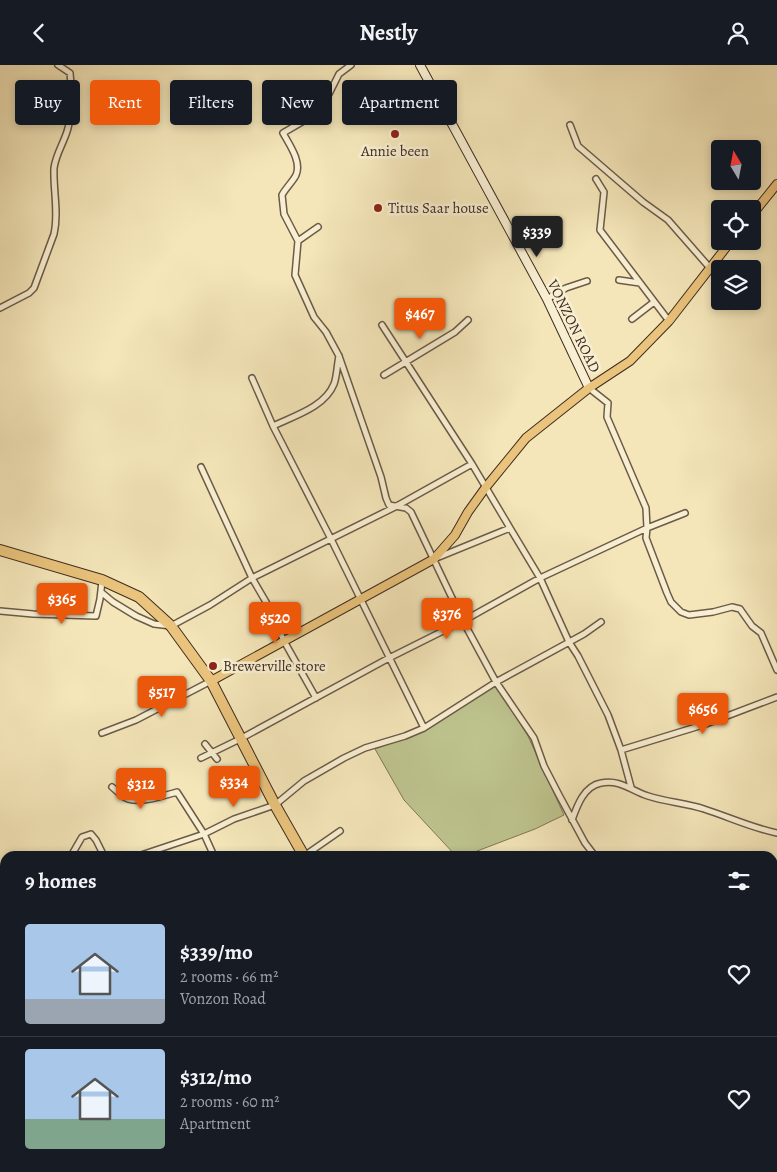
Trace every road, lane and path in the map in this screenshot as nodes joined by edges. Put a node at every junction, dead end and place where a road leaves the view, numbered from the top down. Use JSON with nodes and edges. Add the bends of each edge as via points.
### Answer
{"nodes":[{"id":1,"x":58,"y":65,"type":"edge"},
{"id":2,"x":351,"y":65,"type":"edge"},
{"id":3,"x":420,"y":65,"type":"edge"},
{"id":4,"x":570,"y":125,"type":"dead end"},
{"id":5,"x":596,"y":179,"type":"dead end"},
{"id":6,"x":777,"y":184,"type":"edge"},
{"id":7,"x":761,"y":204,"type":"edge"},
{"id":8,"x":318,"y":227,"type":"dead end"},
{"id":9,"x":298,"y":241,"type":"junction"},
{"id":10,"x":724,"y":250,"type":"edge"},
{"id":11,"x":710,"y":268,"type":"junction"},
{"id":12,"x":587,"y":281,"type":"dead end"},
{"id":13,"x":619,"y":281,"type":"dead end"},
{"id":14,"x":640,"y":283,"type":"junction"},
{"id":15,"x":547,"y":299,"type":"junction"},
{"id":16,"x":654,"y":302,"type":"junction"},
{"id":17,"x":0,"y":308,"type":"edge"},
{"id":18,"x":632,"y":319,"type":"dead end"},
{"id":19,"x":468,"y":320,"type":"dead end"},
{"id":20,"x":669,"y":321,"type":"junction"},
{"id":21,"x":382,"y":325,"type":"dead end"},
{"id":22,"x":339,"y":356,"type":"junction"},
{"id":23,"x":406,"y":362,"type":"junction"},
{"id":24,"x":384,"y":375,"type":"dead end"},
{"id":25,"x":252,"y":378,"type":"dead end"},
{"id":26,"x":589,"y":388,"type":"junction"},
{"id":27,"x":273,"y":426,"type":"junction"},
{"id":28,"x":472,"y":464,"type":"junction"},
{"id":29,"x":201,"y":467,"type":"dead end"},
{"id":30,"x":486,"y":487,"type":"junction"},
{"id":31,"x":395,"y":507,"type":"junction"},
{"id":32,"x":685,"y":513,"type":"dead end"},
{"id":33,"x":647,"y":527,"type":"junction"},
{"id":34,"x":510,"y":528,"type":"junction"},
{"id":35,"x":331,"y":539,"type":"junction"},
{"id":36,"x":0,"y":550,"type":"edge"},
{"id":37,"x":434,"y":559,"type":"junction"},
{"id":38,"x":252,"y":578,"type":"junction"},
{"id":39,"x":540,"y":578,"type":"junction"},
{"id":40,"x":102,"y":580,"type":"junction"},
{"id":41,"x":101,"y":592,"type":"junction"},
{"id":42,"x":360,"y":599,"type":"junction"},
{"id":43,"x":0,"y":611,"type":"edge"},
{"id":44,"x":463,"y":621,"type":"junction"},
{"id":45,"x":601,"y":622,"type":"dead end"},
{"id":46,"x":171,"y":626,"type":"junction"},
{"id":47,"x":284,"y":641,"type":"junction"},
{"id":48,"x":569,"y":642,"type":"junction"},
{"id":49,"x":389,"y":658,"type":"junction"},
{"id":50,"x":777,"y":671,"type":"edge"},
{"id":51,"x":211,"y":681,"type":"junction"},
{"id":52,"x":496,"y":682,"type":"junction"},
{"id":53,"x":777,"y":697,"type":"edge"},
{"id":54,"x":316,"y":698,"type":"junction"},
{"id":55,"x":424,"y":728,"type":"junction"},
{"id":56,"x":102,"y":733,"type":"dead end"},
{"id":57,"x":240,"y":739,"type":"junction"},
{"id":58,"x":205,"y":744,"type":"dead end"},
{"id":59,"x":621,"y":750,"type":"junction"},
{"id":60,"x":211,"y":753,"type":"junction"},
{"id":61,"x":201,"y":758,"type":"dead end"},
{"id":62,"x":217,"y":759,"type":"dead end"},
{"id":63,"x":112,"y":787,"type":"dead end"},
{"id":64,"x":631,"y":787,"type":"junction"},
{"id":65,"x":275,"y":805,"type":"junction"},
{"id":66,"x":572,"y":820,"type":"junction"},
{"id":67,"x":340,"y":831,"type":"dead end"},
{"id":68,"x":777,"y":833,"type":"edge"},
{"id":69,"x":204,"y":834,"type":"junction"},
{"id":70,"x":74,"y":851,"type":"edge"},
{"id":71,"x":102,"y":851,"type":"edge"},
{"id":72,"x":153,"y":851,"type":"edge"},
{"id":73,"x":212,"y":851,"type":"edge"},
{"id":74,"x":301,"y":851,"type":"edge"},
{"id":75,"x":311,"y":851,"type":"edge"},
{"id":76,"x":591,"y":851,"type":"edge"}],
"edges":[{"from":1,"to":17,"type":"street","via":[[70,73],[72,91],[68,129],[54,167],[54,234],[34,288]]},
{"from":2,"to":9,"type":"street","via":[[339,74],[319,112],[283,133],[298,166],[296,175],[282,195],[284,214]]},
{"from":3,"to":15,"type":"street","name":"VONZON ROAD"},
{"from":4,"to":11,"type":"street","via":[[578,146],[668,220]]},
{"from":5,"to":14,"type":"street","via":[[604,192],[600,230]]},
{"from":6,"to":7,"type":"main road"},
{"from":8,"to":9,"type":"street"},
{"from":9,"to":22,"type":"street","via":[[295,275],[314,317]]},
{"from":10,"to":11,"type":"main road"},
{"from":11,"to":20,"type":"main road"},
{"from":12,"to":15,"type":"street"},
{"from":13,"to":14,"type":"street"},
{"from":14,"to":16,"type":"street"},
{"from":15,"to":26,"type":"street","name":"VONZON ROAD"},
{"from":16,"to":18,"type":"street"},
{"from":16,"to":20,"type":"street"},
{"from":19,"to":23,"type":"street"},
{"from":20,"to":26,"type":"main road","via":[[630,361]]},
{"from":21,"to":23,"type":"street"},
{"from":22,"to":27,"type":"street","via":[[330,393],[320,403]]},
{"from":22,"to":31,"type":"street","via":[[382,477],[386,498],[389,505]]},
{"from":23,"to":24,"type":"street"},
{"from":23,"to":28,"type":"street"},
{"from":25,"to":27,"type":"street"},
{"from":26,"to":30,"type":"main road","via":[[526,438]]},
{"from":26,"to":33,"type":"street","via":[[608,403],[607,417],[646,508]]},
{"from":27,"to":35,"type":"street"},
{"from":28,"to":30,"type":"street"},
{"from":28,"to":31,"type":"street"},
{"from":29,"to":38,"type":"street"},
{"from":30,"to":34,"type":"street"},
{"from":30,"to":37,"type":"main road","via":[[455,535]]},
{"from":31,"to":35,"type":"street"},
{"from":31,"to":37,"type":"street","via":[[411,512]]},
{"from":32,"to":33,"type":"street"},
{"from":33,"to":39,"type":"street"},
{"from":33,"to":50,"type":"street","via":[[646,539],[671,602],[681,613],[689,615],[714,613],[732,607],[740,609],[760,633]]},
{"from":34,"to":37,"type":"street"},
{"from":34,"to":39,"type":"street"},
{"from":35,"to":38,"type":"street"},
{"from":35,"to":42,"type":"street"},
{"from":36,"to":40,"type":"highway"},
{"from":37,"to":42,"type":"main road"},
{"from":37,"to":44,"type":"street"},
{"from":38,"to":46,"type":"street"},
{"from":38,"to":47,"type":"street"},
{"from":39,"to":44,"type":"street"},
{"from":39,"to":48,"type":"street"},
{"from":40,"to":41,"type":"street"},
{"from":40,"to":46,"type":"highway","via":[[139,597]]},
{"from":41,"to":43,"type":"street","via":[[96,616]]},
{"from":41,"to":46,"type":"street","via":[[136,616],[154,624]]},
{"from":42,"to":47,"type":"main road"},
{"from":42,"to":49,"type":"street"},
{"from":44,"to":49,"type":"street"},
{"from":44,"to":52,"type":"street"},
{"from":45,"to":48,"type":"street"},
{"from":46,"to":51,"type":"highway"},
{"from":47,"to":51,"type":"main road"},
{"from":47,"to":54,"type":"street"},
{"from":48,"to":52,"type":"street"},
{"from":48,"to":59,"type":"street","via":[[608,715]]},
{"from":49,"to":54,"type":"street"},
{"from":49,"to":55,"type":"street"},
{"from":51,"to":56,"type":"street","via":[[136,720]]},
{"from":51,"to":57,"type":"highway"},
{"from":52,"to":55,"type":"street"},
{"from":52,"to":66,"type":"street","via":[[534,738],[544,766]]},
{"from":53,"to":59,"type":"street"},
{"from":54,"to":57,"type":"street"},
{"from":55,"to":65,"type":"street","via":[[344,758],[304,781]]},
{"from":57,"to":60,"type":"street"},
{"from":57,"to":65,"type":"highway"},
{"from":58,"to":60,"type":"street"},
{"from":59,"to":64,"type":"street"},
{"from":60,"to":61,"type":"street"},
{"from":60,"to":62,"type":"street"},
{"from":63,"to":69,"type":"street","via":[[126,799],[136,800],[177,792]]},
{"from":64,"to":66,"type":"street","via":[[614,782],[592,786],[584,793]]},
{"from":64,"to":68,"type":"street","via":[[647,796],[704,809]]},
{"from":65,"to":69,"type":"street","via":[[234,819]]},
{"from":65,"to":74,"type":"highway"},
{"from":66,"to":76,"type":"street"},
{"from":67,"to":75,"type":"street"},
{"from":69,"to":72,"type":"street"},
{"from":69,"to":73,"type":"street"},
{"from":70,"to":71,"type":"street","via":[[82,837],[90,833]]}]}
